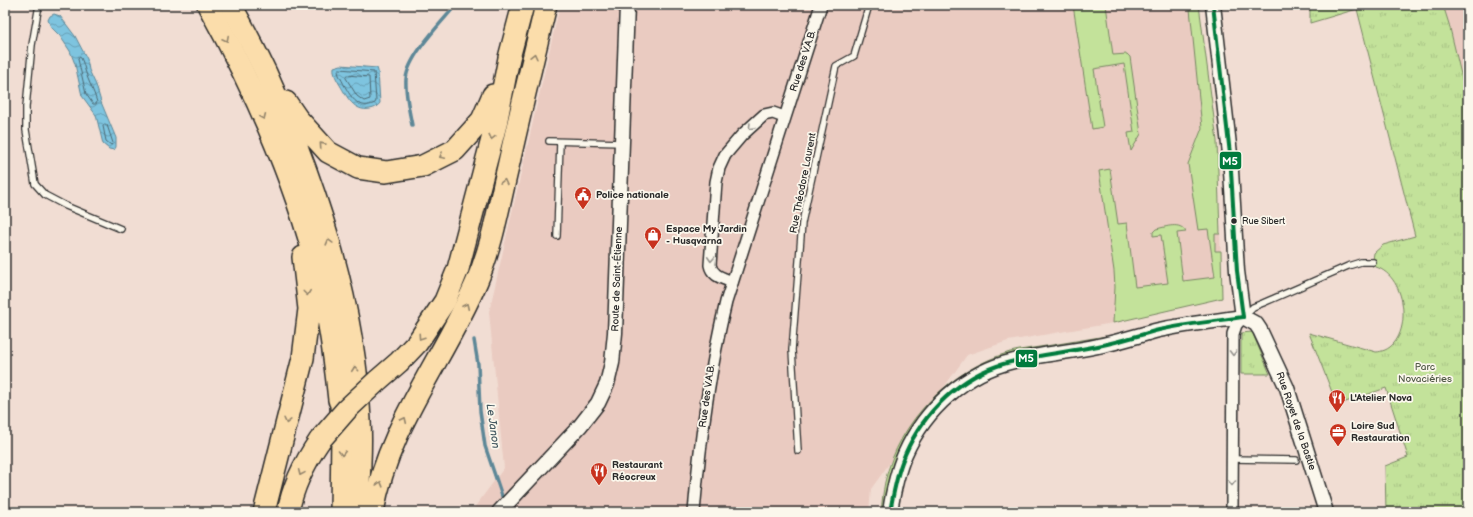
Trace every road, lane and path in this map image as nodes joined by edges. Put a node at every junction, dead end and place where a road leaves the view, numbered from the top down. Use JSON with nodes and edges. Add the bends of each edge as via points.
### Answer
{"nodes":[{"id":1,"x":39,"y":5,"type":"edge"},
{"id":2,"x":208,"y":5,"type":"edge"},
{"id":3,"x":231,"y":5,"type":"edge"},
{"id":4,"x":523,"y":5,"type":"edge"},
{"id":5,"x":546,"y":5,"type":"edge"},
{"id":6,"x":627,"y":5,"type":"edge"},
{"id":7,"x":821,"y":5,"type":"edge"},
{"id":8,"x":869,"y":5,"type":"edge"},
{"id":9,"x":1213,"y":5,"type":"edge"},
{"id":10,"x":510,"y":58,"type":"junction"},
{"id":11,"x":266,"y":72,"type":"junction"},
{"id":12,"x":784,"y":117,"type":"junction"},
{"id":13,"x":549,"y":141,"type":"dead end"},
{"id":14,"x":560,"y":142,"type":"junction"},
{"id":15,"x":623,"y":143,"type":"junction"},
{"id":16,"x":306,"y":227,"type":"junction"},
{"id":17,"x":121,"y":229,"type":"dead end"},
{"id":18,"x":557,"y":236,"type":"dead end"},
{"id":19,"x":1373,"y":262,"type":"dead end"},
{"id":20,"x":732,"y":282,"type":"junction"},
{"id":21,"x":1243,"y":317,"type":"junction"},
{"id":22,"x":340,"y":400,"type":"joint"},
{"id":23,"x":798,"y":451,"type":"dead end"},
{"id":24,"x":1232,"y":459,"type":"junction"},
{"id":25,"x":1296,"y":460,"type":"dead end"},
{"id":26,"x":264,"y":512,"type":"edge"},
{"id":27,"x":288,"y":512,"type":"edge"},
{"id":28,"x":340,"y":512,"type":"edge"},
{"id":29,"x":357,"y":512,"type":"edge"},
{"id":30,"x":373,"y":512,"type":"edge"},
{"id":31,"x":499,"y":512,"type":"edge"},
{"id":32,"x":694,"y":512,"type":"edge"},
{"id":33,"x":890,"y":512,"type":"edge"},
{"id":34,"x":1232,"y":512,"type":"edge"},
{"id":35,"x":1326,"y":512,"type":"edge"}],
"edges":[{"from":1,"to":17,"type":"lane","via":[[26,107],[26,130],[35,184],[45,195],[66,206]]},
{"from":2,"to":16,"type":"highway","one_way":true,"via":[[274,140]]},
{"from":3,"to":11,"type":"highway"},
{"from":4,"to":10,"type":"highway"},
{"from":30,"to":5,"type":"highway","one_way":true,"via":[[388,456],[411,406],[457,325],[478,280],[492,234]]},
{"from":6,"to":15,"type":"street","name":"Route de Saint-Étienne"},
{"from":7,"to":12,"type":"street","name":"Rue des V.A.B."},
{"from":8,"to":23,"type":"lane","name":"Rue Théodore Laurent","via":[[854,56],[836,66],[802,223],[792,350]]},
{"from":9,"to":21,"type":"street","via":[[1230,154],[1237,275]]},
{"from":10,"to":11,"type":"highway","one_way":true,"via":[[482,120],[455,150],[423,166],[386,172],[358,168],[328,152],[297,118]]},
{"from":10,"to":27,"type":"highway","one_way":true,"bridge":true,"via":[[467,236],[458,269],[445,301],[417,343],[347,409],[320,440],[294,488]]},
{"from":29,"to":11,"type":"highway","one_way":true,"via":[[360,422],[354,358],[342,290],[322,216],[302,159]]},
{"from":12,"to":20,"type":"street","name":"Rue des V.A.B."},
{"from":12,"to":20,"type":"street","one_way":true,"via":[[769,113],[759,119],[725,155],[719,168],[710,265],[714,274]]},
{"from":13,"to":14,"type":"lane"},
{"from":14,"to":15,"type":"lane"},
{"from":14,"to":18,"type":"lane"},
{"from":15,"to":31,"type":"street","name":"Route de Saint-Étienne","via":[[615,333],[607,384],[598,403],[580,426]]},
{"from":16,"to":22,"type":"highway","via":[[323,293]]},
{"from":16,"to":26,"type":"highway","one_way":true,"via":[[302,247],[309,309],[303,358]]},
{"from":19,"to":21,"type":"lane","via":[[1361,262],[1333,272],[1253,307]]},
{"from":20,"to":32,"type":"street","name":"Rue des V.A.B.","via":[[707,391]]},
{"from":21,"to":24,"type":"street","one_way":true,"via":[[1233,334]]},
{"from":21,"to":33,"type":"street","via":[[1164,329],[1116,343],[1014,361],[981,373],[947,397],[926,419],[914,437],[898,474]]},
{"from":21,"to":35,"type":"street","name":"Rue Royet de la Bastie","via":[[1256,324],[1260,330],[1287,388]]},
{"from":22,"to":28,"type":"highway","one_way":true},
{"from":24,"to":25,"type":"lane"},
{"from":24,"to":34,"type":"street","one_way":true}]}
